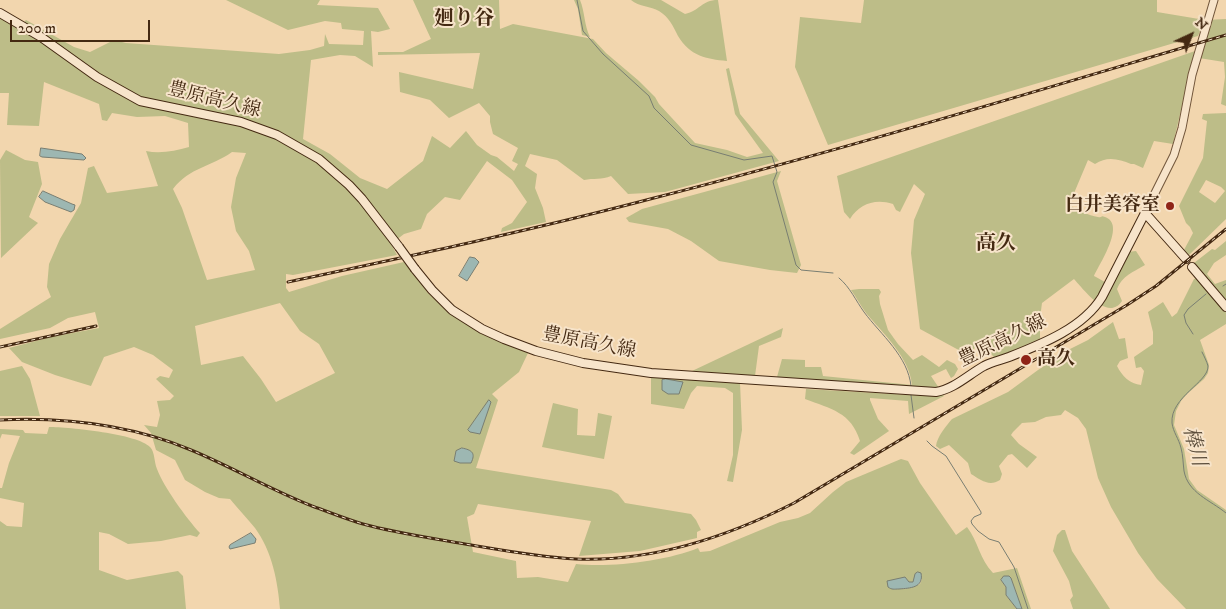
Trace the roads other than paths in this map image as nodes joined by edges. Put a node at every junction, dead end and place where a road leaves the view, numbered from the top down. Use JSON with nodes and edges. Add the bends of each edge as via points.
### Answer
{"nodes":[{"id":1,"x":1214,"y":0,"type":"edge"},
{"id":2,"x":0,"y":13,"type":"edge"},
{"id":3,"x":1145,"y":213,"type":"junction"},
{"id":4,"x":1186,"y":259,"type":"dead end"},
{"id":5,"x":1192,"y":267,"type":"dead end"},
{"id":6,"x":1226,"y":307,"type":"edge"}],
"edges":[{"from":1,"to":3,"type":"street","via":[[1192,75],[1174,155]]},
{"from":2,"to":3,"type":"main road","name":"豊原高久線","bridge":true,"via":[[41,37],[97,77],[140,101],[241,122],[277,135],[311,154],[362,199],[447,305],[482,330],[536,351],[583,363],[651,372],[936,392],[951,387],[985,366],[1050,338],[1087,316],[1102,297]]},
{"from":3,"to":4,"type":"main road"},
{"from":5,"to":6,"type":"main road"}]}
